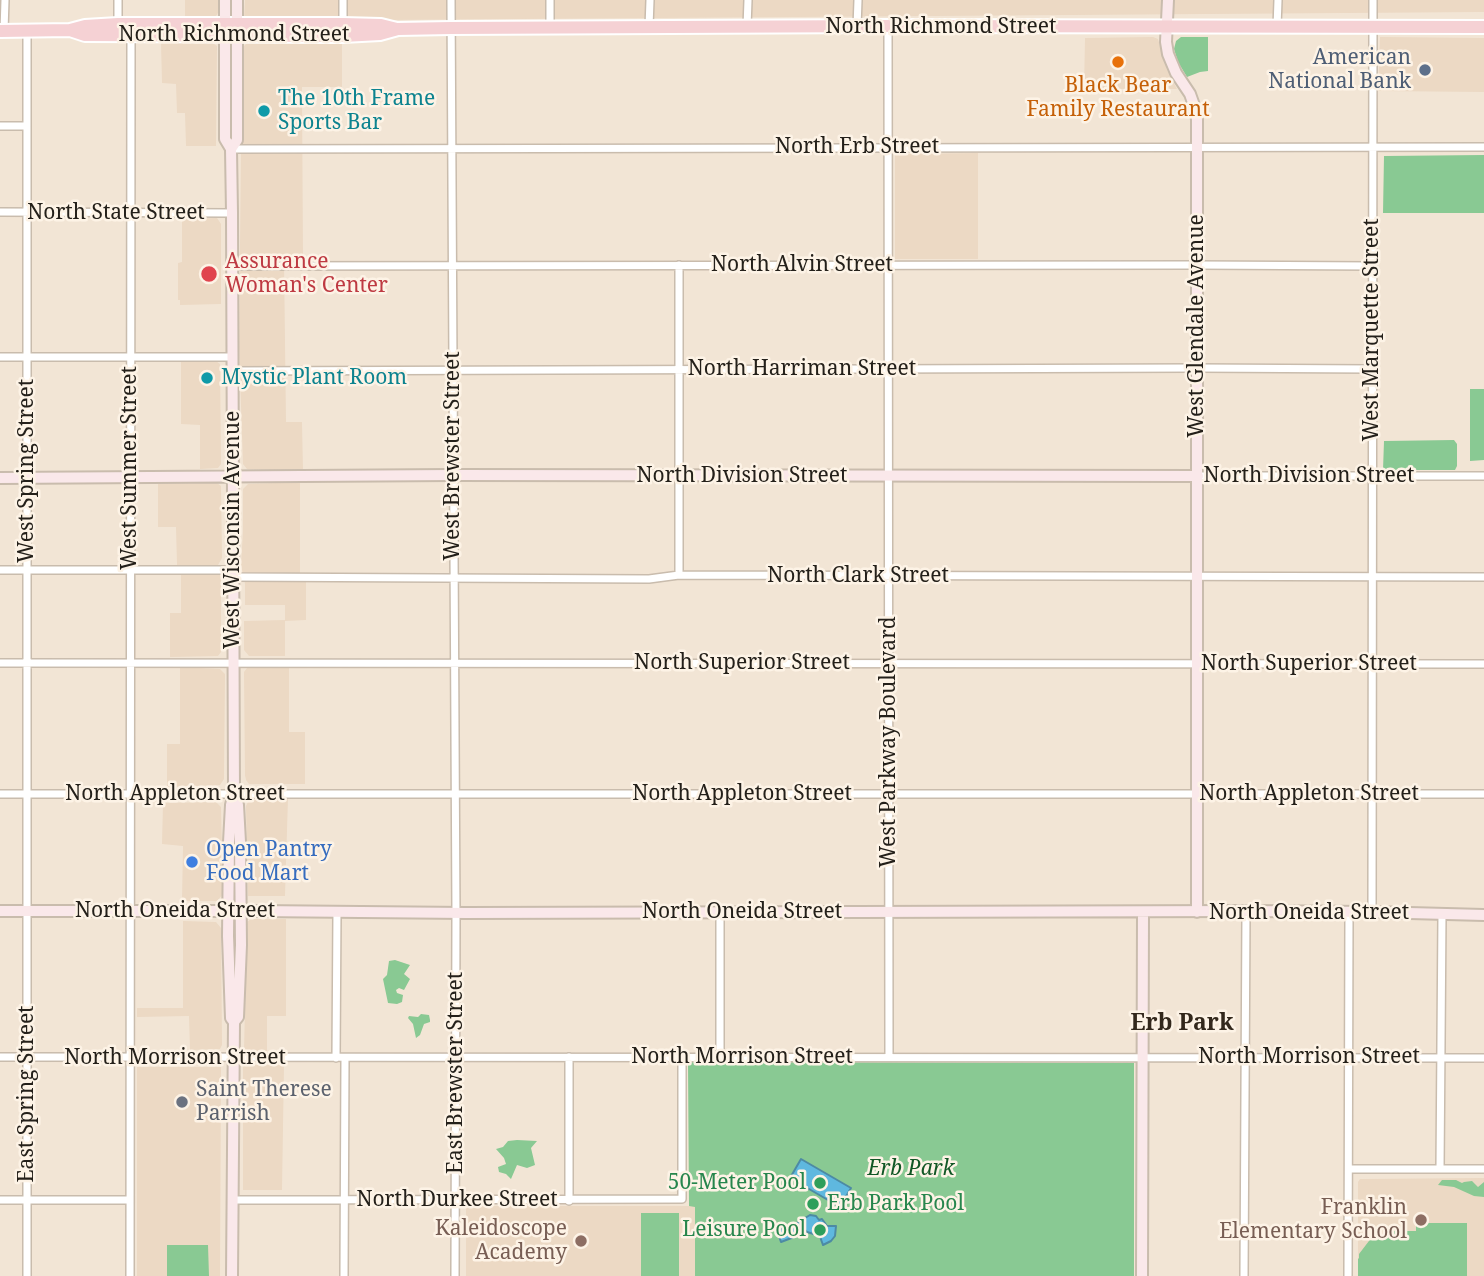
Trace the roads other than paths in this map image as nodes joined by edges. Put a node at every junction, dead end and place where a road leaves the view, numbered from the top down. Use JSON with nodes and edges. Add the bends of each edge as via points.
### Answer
{"nodes":[{"id":1,"x":5,"y":0,"type":"edge"},
{"id":2,"x":118,"y":0,"type":"edge"},
{"id":3,"x":225,"y":0,"type":"edge"},
{"id":4,"x":237,"y":0,"type":"edge"},
{"id":5,"x":343,"y":0,"type":"edge"},
{"id":6,"x":451,"y":0,"type":"edge"},
{"id":7,"x":550,"y":0,"type":"edge"},
{"id":8,"x":650,"y":0,"type":"edge"},
{"id":9,"x":748,"y":0,"type":"edge"},
{"id":10,"x":858,"y":0,"type":"edge"},
{"id":11,"x":1168,"y":0,"type":"edge"},
{"id":12,"x":1278,"y":0,"type":"edge"},
{"id":13,"x":1373,"y":0,"type":"edge"},
{"id":14,"x":888,"y":26,"type":"junction"},
{"id":15,"x":1372,"y":26,"type":"junction"},
{"id":16,"x":857,"y":27,"type":"junction"},
{"id":17,"x":1167,"y":27,"type":"junction"},
{"id":18,"x":1278,"y":27,"type":"junction"},
{"id":19,"x":1484,"y":27,"type":"edge"},
{"id":20,"x":451,"y":28,"type":"junction"},
{"id":21,"x":550,"y":28,"type":"junction"},
{"id":22,"x":649,"y":28,"type":"junction"},
{"id":23,"x":747,"y":28,"type":"junction"},
{"id":24,"x":124,"y":30,"type":"junction"},
{"id":25,"x":231,"y":30,"type":"junction"},
{"id":26,"x":343,"y":30,"type":"junction"},
{"id":27,"x":2,"y":31,"type":"edge"},
{"id":28,"x":27,"y":31,"type":"junction"},
{"id":29,"x":0,"y":126,"type":"edge"},
{"id":30,"x":27,"y":126,"type":"junction"},
{"id":31,"x":888,"y":147,"type":"junction"},
{"id":32,"x":1197,"y":147,"type":"junction"},
{"id":33,"x":1373,"y":147,"type":"junction"},
{"id":34,"x":1484,"y":147,"type":"edge"},
{"id":35,"x":452,"y":148,"type":"junction"},
{"id":36,"x":231,"y":149,"type":"junction"},
{"id":37,"x":0,"y":212,"type":"edge"},
{"id":38,"x":27,"y":212,"type":"junction"},
{"id":39,"x":131,"y":212,"type":"junction"},
{"id":40,"x":232,"y":213,"type":"junction"},
{"id":41,"x":679,"y":265,"type":"junction"},
{"id":42,"x":1197,"y":265,"type":"junction"},
{"id":43,"x":232,"y":266,"type":"junction"},
{"id":44,"x":888,"y":266,"type":"junction"},
{"id":45,"x":1373,"y":266,"type":"junction"},
{"id":46,"x":452,"y":267,"type":"junction"},
{"id":47,"x":0,"y":357,"type":"edge"},
{"id":48,"x":130,"y":357,"type":"junction"},
{"id":49,"x":232,"y":357,"type":"junction"},
{"id":50,"x":27,"y":358,"type":"junction"},
{"id":51,"x":679,"y":368,"type":"junction"},
{"id":52,"x":1197,"y":368,"type":"junction"},
{"id":53,"x":889,"y":369,"type":"junction"},
{"id":54,"x":1372,"y":369,"type":"junction"},
{"id":55,"x":232,"y":370,"type":"junction"},
{"id":56,"x":453,"y":370,"type":"junction"},
{"id":57,"x":453,"y":475,"type":"junction"},
{"id":58,"x":1372,"y":475,"type":"junction"},
{"id":59,"x":232,"y":476,"type":"junction"},
{"id":60,"x":679,"y":476,"type":"junction"},
{"id":61,"x":889,"y":476,"type":"junction"},
{"id":62,"x":1198,"y":476,"type":"junction"},
{"id":63,"x":1484,"y":476,"type":"edge"},
{"id":64,"x":131,"y":477,"type":"junction"},
{"id":65,"x":0,"y":478,"type":"edge"},
{"id":66,"x":27,"y":478,"type":"junction"},
{"id":67,"x":0,"y":570,"type":"edge"},
{"id":68,"x":28,"y":570,"type":"junction"},
{"id":69,"x":131,"y":570,"type":"junction"},
{"id":70,"x":233,"y":573,"type":"junction"},
{"id":71,"x":679,"y":575,"type":"junction"},
{"id":72,"x":889,"y":576,"type":"junction"},
{"id":73,"x":1196,"y":576,"type":"junction"},
{"id":74,"x":1372,"y":576,"type":"junction"},
{"id":75,"x":1484,"y":577,"type":"edge"},
{"id":76,"x":454,"y":578,"type":"junction"},
{"id":77,"x":0,"y":663,"type":"edge"},
{"id":78,"x":27,"y":663,"type":"junction"},
{"id":79,"x":130,"y":663,"type":"junction"},
{"id":80,"x":233,"y":663,"type":"junction"},
{"id":81,"x":455,"y":663,"type":"junction"},
{"id":82,"x":890,"y":663,"type":"junction"},
{"id":83,"x":1197,"y":664,"type":"junction"},
{"id":84,"x":1372,"y":664,"type":"junction"},
{"id":85,"x":1484,"y":664,"type":"edge"},
{"id":86,"x":234,"y":793,"type":"junction"},
{"id":87,"x":888,"y":793,"type":"junction"},
{"id":88,"x":0,"y":794,"type":"edge"},
{"id":89,"x":27,"y":794,"type":"junction"},
{"id":90,"x":130,"y":794,"type":"junction"},
{"id":91,"x":455,"y":794,"type":"junction"},
{"id":92,"x":1196,"y":794,"type":"junction"},
{"id":93,"x":1372,"y":794,"type":"junction"},
{"id":94,"x":1484,"y":794,"type":"edge"},
{"id":95,"x":0,"y":911,"type":"edge"},
{"id":96,"x":228,"y":911,"type":"junction"},
{"id":97,"x":241,"y":911,"type":"junction"},
{"id":98,"x":1246,"y":911,"type":"junction"},
{"id":99,"x":28,"y":912,"type":"junction"},
{"id":100,"x":131,"y":912,"type":"junction"},
{"id":101,"x":337,"y":912,"type":"junction"},
{"id":102,"x":720,"y":912,"type":"junction"},
{"id":103,"x":888,"y":912,"type":"junction"},
{"id":104,"x":1143,"y":912,"type":"junction"},
{"id":105,"x":1196,"y":912,"type":"junction"},
{"id":106,"x":1349,"y":912,"type":"junction"},
{"id":107,"x":1372,"y":912,"type":"junction"},
{"id":108,"x":456,"y":913,"type":"junction"},
{"id":109,"x":1442,"y":914,"type":"junction"},
{"id":110,"x":1484,"y":915,"type":"edge"},
{"id":111,"x":234,"y":1023,"type":"junction"},
{"id":112,"x":889,"y":1056,"type":"junction"},
{"id":113,"x":1143,"y":1056,"type":"junction"},
{"id":114,"x":131,"y":1057,"type":"junction"},
{"id":115,"x":569,"y":1057,"type":"junction"},
{"id":116,"x":682,"y":1057,"type":"junction"},
{"id":117,"x":720,"y":1057,"type":"junction"},
{"id":118,"x":1349,"y":1057,"type":"junction"},
{"id":119,"x":0,"y":1058,"type":"edge"},
{"id":120,"x":27,"y":1058,"type":"junction"},
{"id":121,"x":234,"y":1058,"type":"junction"},
{"id":122,"x":340,"y":1058,"type":"junction"},
{"id":123,"x":456,"y":1058,"type":"junction"},
{"id":124,"x":1245,"y":1058,"type":"junction"},
{"id":125,"x":1442,"y":1058,"type":"junction"},
{"id":126,"x":1484,"y":1058,"type":"edge"},
{"id":127,"x":1349,"y":1169,"type":"junction"},
{"id":128,"x":1440,"y":1169,"type":"junction"},
{"id":129,"x":1484,"y":1169,"type":"edge"},
{"id":130,"x":345,"y":1199,"type":"junction"},
{"id":131,"x":0,"y":1200,"type":"edge"},
{"id":132,"x":26,"y":1200,"type":"junction"},
{"id":133,"x":130,"y":1200,"type":"junction"},
{"id":134,"x":233,"y":1200,"type":"junction"},
{"id":135,"x":456,"y":1200,"type":"junction"},
{"id":136,"x":569,"y":1200,"type":"junction"},
{"id":137,"x":27,"y":1276,"type":"edge"},
{"id":138,"x":130,"y":1276,"type":"edge"},
{"id":139,"x":232,"y":1276,"type":"edge"},
{"id":140,"x":344,"y":1276,"type":"edge"},
{"id":141,"x":455,"y":1276,"type":"edge"},
{"id":142,"x":1142,"y":1276,"type":"edge"},
{"id":143,"x":1244,"y":1276,"type":"edge"},
{"id":144,"x":1348,"y":1276,"type":"edge"}],
"edges":[{"from":1,"to":27,"type":"street"},
{"from":2,"to":24,"type":"street","name":"West Summer Street"},
{"from":3,"to":25,"type":"main road","name":"West Wisconsin Avenue"},
{"from":4,"to":25,"type":"main road","name":"West Wisconsin Avenue"},
{"from":5,"to":26,"type":"street"},
{"from":6,"to":20,"type":"street","name":"West Brewster Street"},
{"from":7,"to":21,"type":"street"},
{"from":8,"to":22,"type":"street"},
{"from":9,"to":23,"type":"street"},
{"from":10,"to":16,"type":"street"},
{"from":11,"to":17,"type":"main road","name":"West Glendale Avenue"},
{"from":12,"to":18,"type":"street"},
{"from":13,"to":15,"type":"street","name":"West Marquette Street"},
{"from":14,"to":16,"type":"main road","name":"North Richmond Street"},
{"from":14,"to":17,"type":"main road","name":"North Richmond Street"},
{"from":14,"to":31,"type":"street","name":"West Parkway Boulevard"},
{"from":15,"to":18,"type":"main road","name":"North Richmond Street"},
{"from":15,"to":19,"type":"main road","name":"North Richmond Street"},
{"from":15,"to":33,"type":"street","name":"West Marquette Street"},
{"from":16,"to":23,"type":"main road","name":"North Richmond Street"},
{"from":17,"to":18,"type":"main road","name":"North Richmond Street"},
{"from":17,"to":32,"type":"main road","name":"West Glendale Avenue","via":[[1170,59],[1195,106]]},
{"from":20,"to":21,"type":"main road","name":"North Richmond Street"},
{"from":20,"to":26,"type":"main road","name":"North Richmond Street","via":[[381,25]]},
{"from":20,"to":35,"type":"street","name":"West Brewster Street"},
{"from":21,"to":22,"type":"main road","name":"North Richmond Street"},
{"from":22,"to":23,"type":"main road","name":"North Richmond Street"},
{"from":24,"to":25,"type":"main road","name":"North Richmond Street"},
{"from":24,"to":28,"type":"main road","name":"North Richmond Street","via":[[85,26]]},
{"from":24,"to":39,"type":"street","name":"West Summer Street"},
{"from":25,"to":26,"type":"main road","name":"North Richmond Street"},
{"from":25,"to":36,"type":"main road","name":"West Wisconsin Avenue","via":[[225,139]]},
{"from":27,"to":28,"type":"main road","name":"North Richmond Street"},
{"from":28,"to":30,"type":"street","name":"West Spring Street"},
{"from":29,"to":30,"type":"street"},
{"from":30,"to":38,"type":"street","name":"West Spring Street"},
{"from":31,"to":32,"type":"street","name":"North Erb Street"},
{"from":31,"to":35,"type":"street","name":"North Erb Street"},
{"from":31,"to":44,"type":"street","name":"West Parkway Boulevard"},
{"from":32,"to":33,"type":"street","name":"North Erb Street"},
{"from":32,"to":42,"type":"main road","name":"West Glendale Avenue"},
{"from":33,"to":34,"type":"street","name":"North Erb Street"},
{"from":33,"to":45,"type":"street","name":"West Marquette Street"},
{"from":35,"to":36,"type":"street","name":"North Erb Street"},
{"from":35,"to":46,"type":"street","name":"West Brewster Street"},
{"from":36,"to":40,"type":"main road","name":"West Wisconsin Avenue"},
{"from":37,"to":38,"type":"street","name":"North State Street"},
{"from":38,"to":39,"type":"street","name":"North State Street"},
{"from":38,"to":50,"type":"street","name":"West Spring Street"},
{"from":39,"to":40,"type":"street","name":"North State Street"},
{"from":39,"to":48,"type":"street","name":"West Summer Street"},
{"from":40,"to":43,"type":"main road","name":"West Wisconsin Avenue"},
{"from":41,"to":44,"type":"street","name":"North Alvin Street"},
{"from":41,"to":46,"type":"street","name":"North Alvin Street"},
{"from":41,"to":51,"type":"street"},
{"from":42,"to":44,"type":"street","name":"North Alvin Street"},
{"from":42,"to":45,"type":"street","name":"North Alvin Street"},
{"from":42,"to":52,"type":"main road","name":"West Glendale Avenue"},
{"from":43,"to":46,"type":"street","name":"North Alvin Street"},
{"from":43,"to":49,"type":"main road","name":"West Wisconsin Avenue"},
{"from":44,"to":53,"type":"street","name":"West Parkway Boulevard"},
{"from":45,"to":54,"type":"street","name":"West Marquette Street"},
{"from":46,"to":56,"type":"street","name":"West Brewster Street"},
{"from":47,"to":50,"type":"street"},
{"from":48,"to":49,"type":"street"},
{"from":48,"to":50,"type":"street"},
{"from":48,"to":64,"type":"street","name":"West Summer Street"},
{"from":49,"to":55,"type":"main road","name":"West Wisconsin Avenue"},
{"from":50,"to":66,"type":"street","name":"West Spring Street"},
{"from":51,"to":53,"type":"street","name":"North Harriman Street"},
{"from":51,"to":56,"type":"street","name":"North Harriman Street"},
{"from":51,"to":60,"type":"street"},
{"from":52,"to":53,"type":"street","name":"North Harriman Street"},
{"from":52,"to":54,"type":"street","name":"North Harriman Street"},
{"from":52,"to":62,"type":"main road","name":"West Glendale Avenue"},
{"from":53,"to":61,"type":"street","name":"West Parkway Boulevard"},
{"from":54,"to":58,"type":"street","name":"West Marquette Street"},
{"from":55,"to":56,"type":"street","name":"North Harriman Street"},
{"from":55,"to":59,"type":"main road","name":"West Wisconsin Avenue"},
{"from":56,"to":57,"type":"street","name":"West Brewster Street"},
{"from":57,"to":59,"type":"main road","name":"North Division Street"},
{"from":57,"to":60,"type":"main road","name":"North Division Street"},
{"from":57,"to":76,"type":"street","name":"West Brewster Street"},
{"from":58,"to":62,"type":"street","name":"North Division Street"},
{"from":58,"to":63,"type":"street","name":"North Division Street"},
{"from":58,"to":74,"type":"street","name":"West Marquette Street"},
{"from":59,"to":64,"type":"main road","name":"North Division Street"},
{"from":59,"to":70,"type":"main road","name":"West Wisconsin Avenue"},
{"from":60,"to":61,"type":"main road","name":"North Division Street"},
{"from":60,"to":71,"type":"street"},
{"from":61,"to":62,"type":"main road","name":"North Division Street"},
{"from":61,"to":72,"type":"street","name":"West Parkway Boulevard"},
{"from":62,"to":73,"type":"main road","name":"West Glendale Avenue"},
{"from":64,"to":66,"type":"main road","name":"North Division Street"},
{"from":64,"to":69,"type":"street","name":"West Summer Street"},
{"from":65,"to":66,"type":"main road","name":"North Division Street"},
{"from":66,"to":68,"type":"street","name":"West Spring Street"},
{"from":67,"to":68,"type":"street","name":"North Clark Street"},
{"from":68,"to":69,"type":"street","name":"North Clark Street"},
{"from":68,"to":78,"type":"street","name":"West Spring Street"},
{"from":69,"to":70,"type":"street","name":"North Clark Street"},
{"from":69,"to":79,"type":"street","name":"West Summer Street"},
{"from":70,"to":76,"type":"street","name":"North Clark Street"},
{"from":70,"to":80,"type":"main road","name":"West Wisconsin Avenue"},
{"from":71,"to":72,"type":"street","name":"North Clark Street"},
{"from":71,"to":76,"type":"street","name":"North Clark Street","via":[[649,579]]},
{"from":72,"to":73,"type":"street","name":"North Clark Street"},
{"from":72,"to":82,"type":"street","name":"West Parkway Boulevard"},
{"from":73,"to":74,"type":"street","name":"North Clark Street"},
{"from":73,"to":83,"type":"main road","name":"West Glendale Avenue"},
{"from":74,"to":75,"type":"street","name":"North Clark Street"},
{"from":74,"to":84,"type":"street","name":"West Marquette Street"},
{"from":76,"to":81,"type":"street","name":"West Brewster Street"},
{"from":77,"to":78,"type":"street","name":"North Superior Street"},
{"from":78,"to":79,"type":"street","name":"North Superior Street"},
{"from":78,"to":89,"type":"street","name":"West Spring Street"},
{"from":79,"to":80,"type":"street","name":"North Superior Street"},
{"from":79,"to":90,"type":"street","name":"West Summer Street"},
{"from":80,"to":81,"type":"street","name":"North Superior Street"},
{"from":80,"to":86,"type":"main road","name":"West Wisconsin Avenue"},
{"from":81,"to":82,"type":"street","name":"North Superior Street"},
{"from":81,"to":91,"type":"street","name":"West Brewster Street"},
{"from":82,"to":83,"type":"street","name":"North Superior Street"},
{"from":82,"to":87,"type":"street","name":"West Parkway Boulevard"},
{"from":83,"to":84,"type":"street","name":"North Superior Street"},
{"from":83,"to":92,"type":"main road","name":"West Glendale Avenue"},
{"from":84,"to":85,"type":"street","name":"North Superior Street"},
{"from":84,"to":93,"type":"street","name":"West Marquette Street"},
{"from":86,"to":90,"type":"street","name":"North Appleton Street"},
{"from":86,"to":91,"type":"street","name":"North Appleton Street"},
{"from":86,"to":96,"type":"main road","name":"West Wisconsin Avenue"},
{"from":86,"to":97,"type":"main road"},
{"from":87,"to":91,"type":"street","name":"North Appleton Street"},
{"from":87,"to":92,"type":"street","name":"North Appleton Street"},
{"from":87,"to":103,"type":"street","name":"West Parkway Boulevard"},
{"from":88,"to":89,"type":"street","name":"North Appleton Street"},
{"from":89,"to":90,"type":"street","name":"North Appleton Street"},
{"from":89,"to":99,"type":"street","name":"West Spring Street"},
{"from":90,"to":100,"type":"street","name":"West Summer Street"},
{"from":91,"to":108,"type":"street","name":"West Brewster Street"},
{"from":92,"to":93,"type":"street","name":"North Appleton Street"},
{"from":92,"to":105,"type":"main road","name":"West Glendale Avenue"},
{"from":93,"to":94,"type":"street","name":"North Appleton Street"},
{"from":93,"to":107,"type":"street","name":"West Marquette Street"},
{"from":95,"to":99,"type":"main road","name":"North Oneida Street"},
{"from":96,"to":97,"type":"main road","name":"North Oneida Street"},
{"from":96,"to":100,"type":"main road","name":"North Oneida Street"},
{"from":96,"to":111,"type":"main road","name":"West Wisconsin Avenue"},
{"from":97,"to":101,"type":"main road","name":"North Oneida Street"},
{"from":97,"to":111,"type":"main road","via":[[238,1017]]},
{"from":98,"to":105,"type":"main road","name":"North Oneida Street"},
{"from":98,"to":106,"type":"main road","name":"North Oneida Street"},
{"from":98,"to":124,"type":"street"},
{"from":99,"to":100,"type":"main road","name":"North Oneida Street"},
{"from":99,"to":120,"type":"street","name":"East Spring Street"},
{"from":100,"to":114,"type":"street","name":"West Summer Street"},
{"from":101,"to":108,"type":"main road","name":"North Oneida Street"},
{"from":101,"to":122,"type":"street"},
{"from":102,"to":103,"type":"main road","name":"North Oneida Street"},
{"from":102,"to":108,"type":"main road","name":"North Oneida Street"},
{"from":102,"to":117,"type":"street"},
{"from":103,"to":104,"type":"main road","name":"North Oneida Street"},
{"from":103,"to":112,"type":"street","name":"West Parkway Boulevard"},
{"from":104,"to":105,"type":"main road","name":"North Oneida Street"},
{"from":104,"to":113,"type":"main road"},
{"from":106,"to":107,"type":"main road","name":"North Oneida Street"},
{"from":106,"to":118,"type":"street"},
{"from":107,"to":109,"type":"main road","name":"North Oneida Street"},
{"from":108,"to":123,"type":"street","name":"East Brewster Street"},
{"from":109,"to":110,"type":"main road","name":"North Oneida Street"},
{"from":109,"to":125,"type":"street"},
{"from":111,"to":121,"type":"main road"},
{"from":112,"to":113,"type":"street","name":"North Morrison Street"},
{"from":112,"to":117,"type":"street","name":"North Morrison Street"},
{"from":113,"to":124,"type":"street","name":"North Morrison Street"},
{"from":113,"to":142,"type":"main road"},
{"from":114,"to":120,"type":"street","name":"North Morrison Street"},
{"from":114,"to":121,"type":"street","name":"North Morrison Street"},
{"from":114,"to":133,"type":"street","name":"West Summer Street"},
{"from":115,"to":116,"type":"street","name":"North Morrison Street"},
{"from":115,"to":123,"type":"street","name":"North Morrison Street"},
{"from":115,"to":136,"type":"street"},
{"from":116,"to":117,"type":"street","name":"North Morrison Street"},
{"from":116,"to":136,"type":"street","name":"North Durkee Street","via":[[682,1199]]},
{"from":118,"to":124,"type":"street","name":"North Morrison Street"},
{"from":118,"to":125,"type":"street","name":"North Morrison Street"},
{"from":118,"to":127,"type":"street"},
{"from":119,"to":120,"type":"street","name":"North Morrison Street"},
{"from":120,"to":132,"type":"street","name":"East Spring Street"},
{"from":121,"to":122,"type":"street","name":"North Morrison Street"},
{"from":121,"to":134,"type":"main road"},
{"from":122,"to":123,"type":"street","name":"North Morrison Street"},
{"from":122,"to":130,"type":"street"},
{"from":123,"to":135,"type":"street","name":"East Brewster Street"},
{"from":124,"to":143,"type":"street"},
{"from":125,"to":126,"type":"street","name":"North Morrison Street"},
{"from":125,"to":128,"type":"street"},
{"from":127,"to":128,"type":"street"},
{"from":127,"to":144,"type":"street"},
{"from":128,"to":129,"type":"street"},
{"from":130,"to":134,"type":"street","name":"North Durkee Street"},
{"from":130,"to":135,"type":"street","name":"North Durkee Street"},
{"from":130,"to":140,"type":"street"},
{"from":131,"to":132,"type":"street"},
{"from":132,"to":133,"type":"street"},
{"from":132,"to":137,"type":"street","name":"East Spring Street"},
{"from":133,"to":138,"type":"street","name":"West Summer Street"},
{"from":134,"to":139,"type":"main road"},
{"from":135,"to":136,"type":"street","name":"North Durkee Street"},
{"from":135,"to":141,"type":"street","name":"East Brewster Street"}]}
